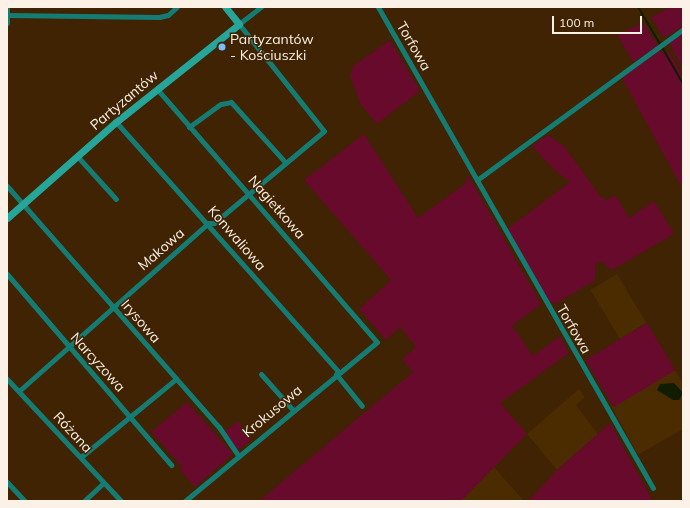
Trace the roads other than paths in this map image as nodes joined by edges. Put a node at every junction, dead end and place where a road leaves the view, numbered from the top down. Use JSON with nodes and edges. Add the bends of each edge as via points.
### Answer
{"nodes":[{"id":1,"x":8,"y":7,"type":"edge"},
{"id":2,"x":178,"y":7,"type":"edge"},
{"id":3,"x":225,"y":7,"type":"edge"},
{"id":4,"x":261,"y":7,"type":"edge"},
{"id":5,"x":378,"y":7,"type":"edge"},
{"id":6,"x":7,"y":15,"type":"edge"},
{"id":7,"x":7,"y":23,"type":"edge"},
{"id":8,"x":239,"y":24,"type":"junction"},
{"id":9,"x":683,"y":30,"type":"edge"},
{"id":10,"x":157,"y":89,"type":"junction"},
{"id":11,"x":116,"y":122,"type":"junction"},
{"id":12,"x":189,"y":127,"type":"junction"},
{"id":13,"x":77,"y":156,"type":"junction"},
{"id":14,"x":285,"y":162,"type":"junction"},
{"id":15,"x":477,"y":180,"type":"junction"},
{"id":16,"x":7,"y":186,"type":"edge"},
{"id":17,"x":248,"y":191,"type":"junction"},
{"id":18,"x":116,"y":199,"type":"dead end"},
{"id":19,"x":23,"y":205,"type":"junction"},
{"id":20,"x":7,"y":218,"type":"edge"},
{"id":21,"x":208,"y":223,"type":"junction"},
{"id":22,"x":7,"y":274,"type":"edge"},
{"id":23,"x":113,"y":307,"type":"junction"},
{"id":24,"x":376,"y":342,"type":"joint"},
{"id":25,"x":69,"y":349,"type":"junction"},
{"id":26,"x":337,"y":373,"type":"junction"},
{"id":27,"x":261,"y":374,"type":"dead end"},
{"id":28,"x":7,"y":379,"type":"edge"},
{"id":29,"x":176,"y":379,"type":"junction"},
{"id":30,"x":19,"y":391,"type":"junction"},
{"id":31,"x":362,"y":406,"type":"dead end"},
{"id":32,"x":292,"y":410,"type":"junction"},
{"id":33,"x":130,"y":416,"type":"junction"},
{"id":34,"x":238,"y":455,"type":"junction"},
{"id":35,"x":80,"y":457,"type":"junction"},
{"id":36,"x":171,"y":464,"type":"dead end"},
{"id":37,"x":7,"y":482,"type":"edge"},
{"id":38,"x":103,"y":483,"type":"junction"},
{"id":39,"x":653,"y":488,"type":"dead end"},
{"id":40,"x":25,"y":501,"type":"edge"},
{"id":41,"x":84,"y":501,"type":"edge"},
{"id":42,"x":121,"y":501,"type":"edge"},
{"id":43,"x":186,"y":501,"type":"edge"}],
"edges":[{"from":1,"to":6,"type":"street"},
{"from":2,"to":6,"type":"street","via":[[168,15],[159,17]]},
{"from":3,"to":8,"type":"street"},
{"from":4,"to":8,"type":"street","name":"Partyzantów"},
{"from":5,"to":15,"type":"street","name":"Torfowa"},
{"from":6,"to":7,"type":"street"},
{"from":8,"to":10,"type":"street","name":"Partyzantów"},
{"from":8,"to":14,"type":"street","name":"Makowa","via":[[324,131]]},
{"from":9,"to":15,"type":"street"},
{"from":10,"to":11,"type":"street","name":"Partyzantów"},
{"from":10,"to":12,"type":"street","name":"Nagietkowa"},
{"from":11,"to":13,"type":"street","name":"Partyzantów"},
{"from":11,"to":21,"type":"street","name":"Konwaliowa"},
{"from":12,"to":14,"type":"street","via":[[221,104],[231,102]]},
{"from":12,"to":17,"type":"street","name":"Nagietkowa"},
{"from":13,"to":18,"type":"street"},
{"from":13,"to":19,"type":"street","name":"Partyzantów"},
{"from":14,"to":17,"type":"street","name":"Makowa"},
{"from":15,"to":39,"type":"street","name":"Torfowa"},
{"from":16,"to":19,"type":"street","name":"Irysowa"},
{"from":17,"to":21,"type":"street","name":"Makowa","via":[[214,223]]},
{"from":17,"to":24,"type":"street","name":"Nagietkowa"},
{"from":19,"to":20,"type":"street","name":"Partyzantów"},
{"from":19,"to":23,"type":"street","name":"Irysowa"},
{"from":21,"to":23,"type":"street","name":"Makowa"},
{"from":21,"to":26,"type":"street","name":"Konwaliowa"},
{"from":22,"to":25,"type":"street","name":"Narcyzowa"},
{"from":23,"to":25,"type":"street","name":"Makowa"},
{"from":23,"to":29,"type":"street","name":"Irysowa"},
{"from":24,"to":26,"type":"street","name":"Krokusowa"},
{"from":25,"to":30,"type":"street","name":"Makowa"},
{"from":25,"to":33,"type":"street","name":"Narcyzowa"},
{"from":26,"to":31,"type":"street","name":"Konwaliowa"},
{"from":26,"to":32,"type":"street","name":"Krokusowa"},
{"from":27,"to":32,"type":"street"},
{"from":28,"to":30,"type":"street","name":"Różana"},
{"from":29,"to":33,"type":"street"},
{"from":29,"to":34,"type":"street","name":"Irysowa","via":[[219,427]]},
{"from":30,"to":35,"type":"street","name":"Różana"},
{"from":32,"to":34,"type":"street","name":"Krokusowa"},
{"from":33,"to":35,"type":"street"},
{"from":33,"to":36,"type":"street","name":"Narcyzowa"},
{"from":34,"to":43,"type":"street","name":"Krokusowa"},
{"from":35,"to":38,"type":"street","name":"Różana"},
{"from":37,"to":40,"type":"street"},
{"from":38,"to":41,"type":"street"},
{"from":38,"to":42,"type":"street","name":"Różana"}]}
